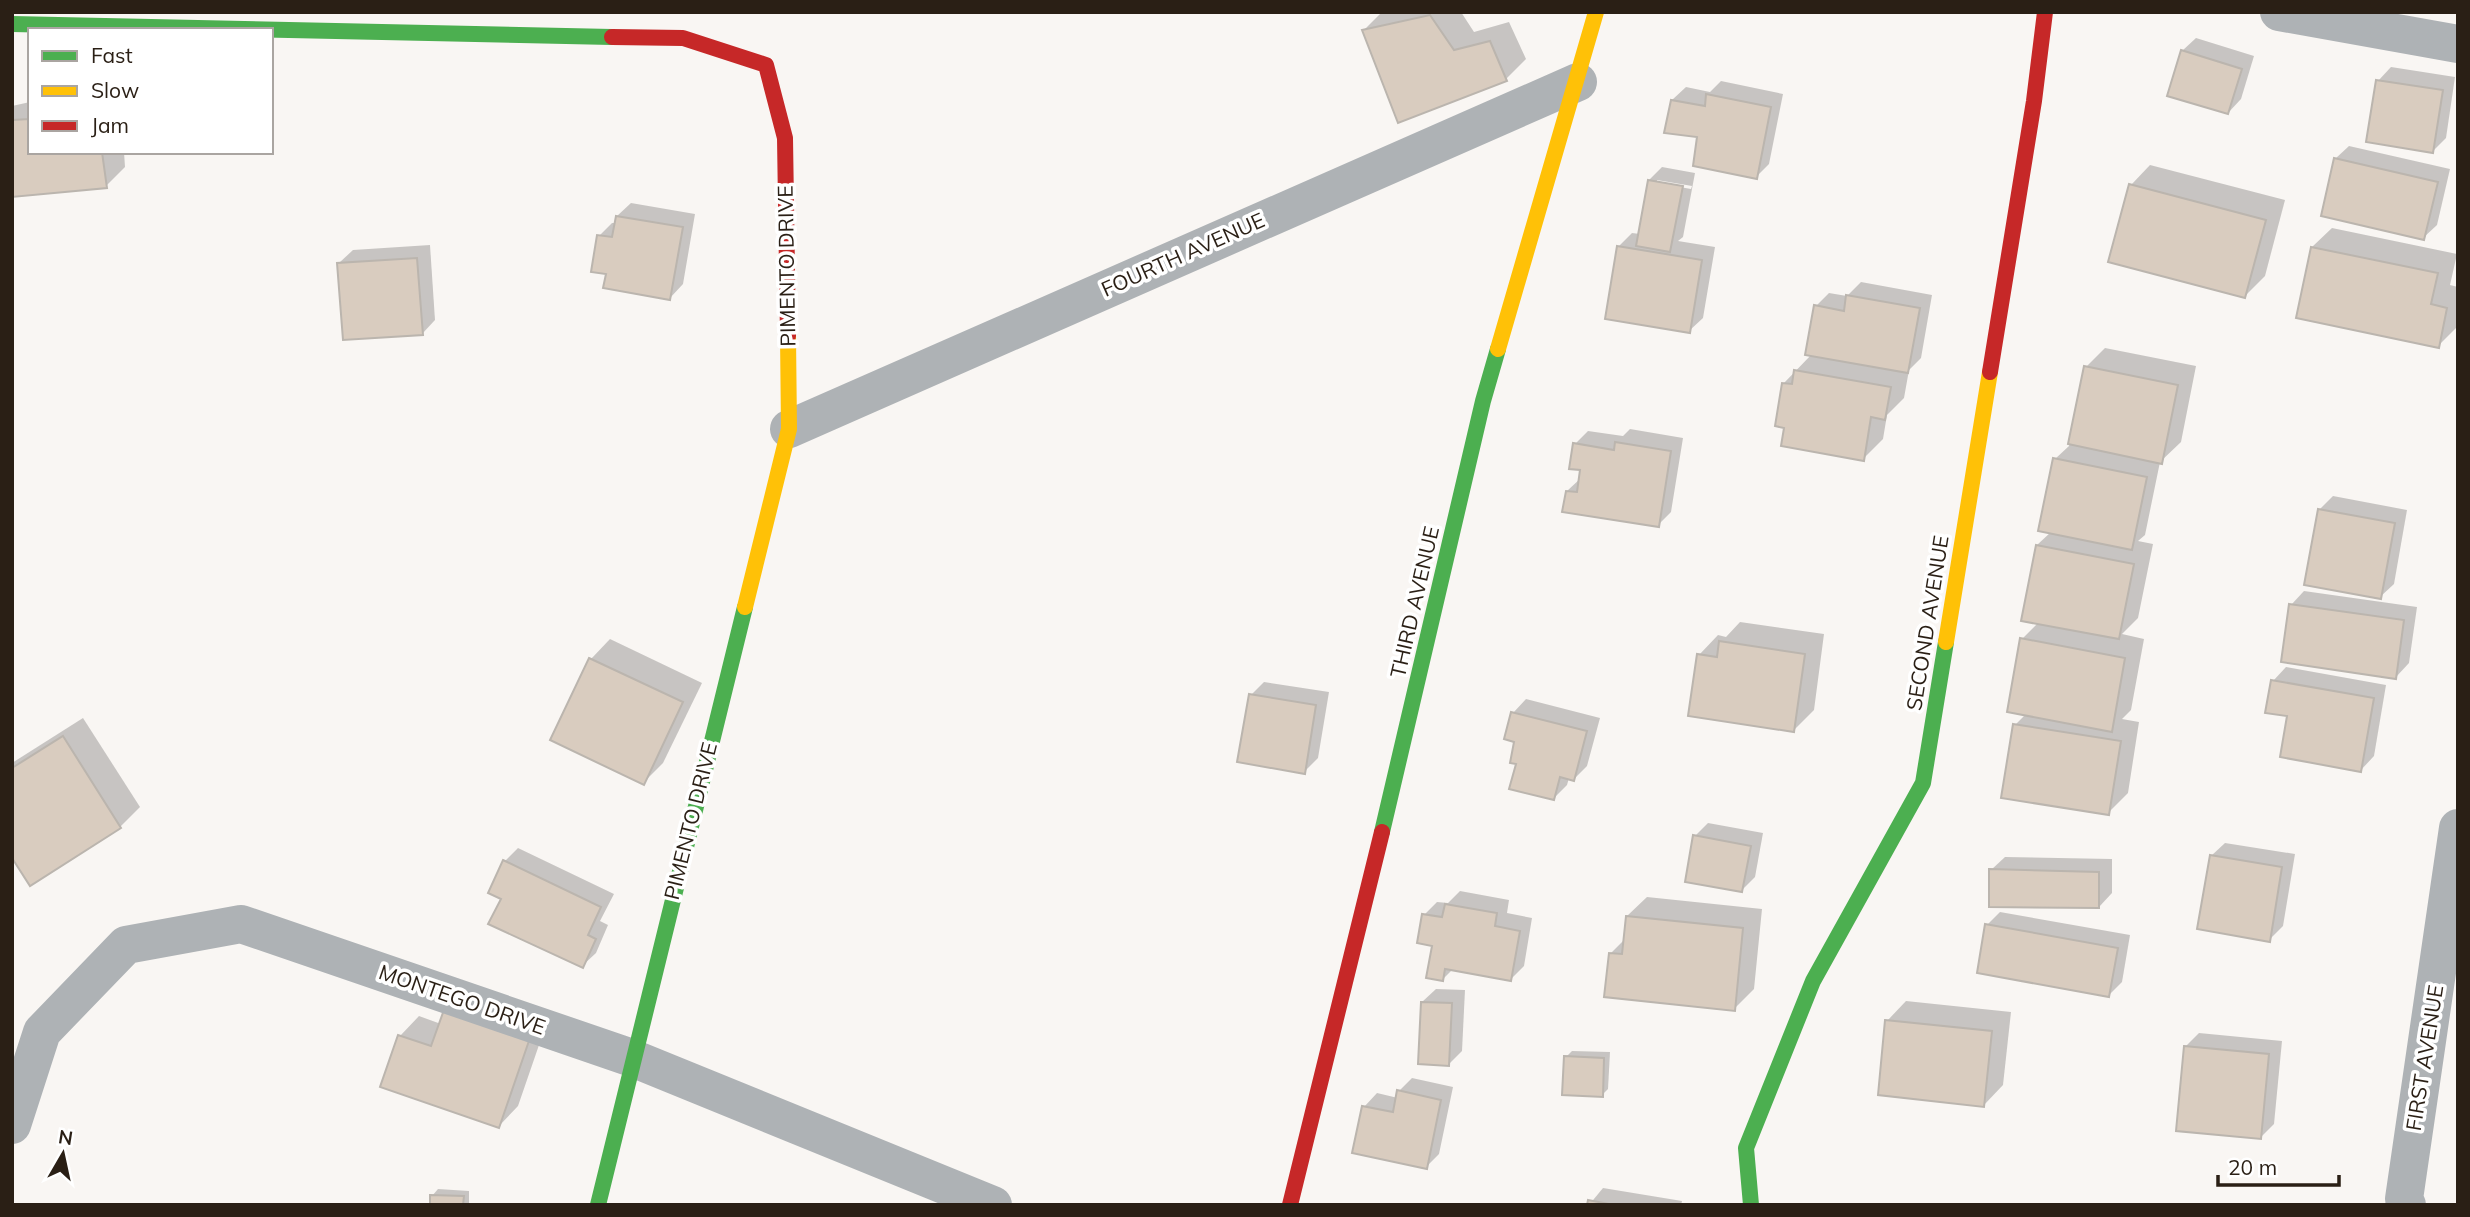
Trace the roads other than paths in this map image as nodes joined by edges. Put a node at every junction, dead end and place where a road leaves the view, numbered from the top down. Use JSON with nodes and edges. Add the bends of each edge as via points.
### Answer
{"nodes":[{"id":1,"x":1596,"y":12,"type":"edge"},
{"id":2,"x":2045,"y":12,"type":"edge"},
{"id":3,"x":2279,"y":12,"type":"edge"},
{"id":4,"x":12,"y":24,"type":"edge"},
{"id":5,"x":204,"y":28,"type":"edge"},
{"id":6,"x":273,"y":29,"type":"edge"},
{"id":7,"x":2458,"y":44,"type":"edge"},
{"id":8,"x":1578,"y":82,"type":"junction"},
{"id":9,"x":789,"y":429,"type":"junction"},
{"id":10,"x":2458,"y":828,"type":"edge"},
{"id":11,"x":2454,"y":894,"type":"edge"},
{"id":12,"x":632,"y":1058,"type":"junction"},
{"id":13,"x":12,"y":1125,"type":"edge"},
{"id":14,"x":598,"y":1205,"type":"edge"},
{"id":15,"x":993,"y":1205,"type":"edge"},
{"id":16,"x":1290,"y":1205,"type":"edge"},
{"id":17,"x":1751,"y":1205,"type":"edge"},
{"id":18,"x":2406,"y":1205,"type":"edge"}],
"edges":[{"from":1,"to":8,"type":"street","name":"THIRD AVENUE"},
{"from":2,"to":17,"type":"street","name":"SECOND AVENUE","via":[[1923,783],[1813,981],[1746,1148]]},
{"from":3,"to":7,"type":"street"},
{"from":4,"to":5,"type":"street","name":"PIMENTO DRIVE"},
{"from":6,"to":9,"type":"street","name":"PIMENTO DRIVE","via":[[683,38],[766,65],[785,138]]},
{"from":8,"to":9,"type":"street","name":"FOURTH AVENUE"},
{"from":8,"to":16,"type":"street","name":"THIRD AVENUE","via":[[1483,401]]},
{"from":9,"to":12,"type":"street","name":"PIMENTO DRIVE"},
{"from":10,"to":11,"type":"street","name":"FIRST AVENUE"},
{"from":11,"to":18,"type":"street","name":"FIRST AVENUE"},
{"from":12,"to":13,"type":"street","name":"MONTEGO DRIVE","via":[[241,923],[126,945],[42,1032]]},
{"from":12,"to":14,"type":"street","name":"PIMENTO DRIVE"},
{"from":12,"to":15,"type":"street","name":"MONTEGO DRIVE"}]}
